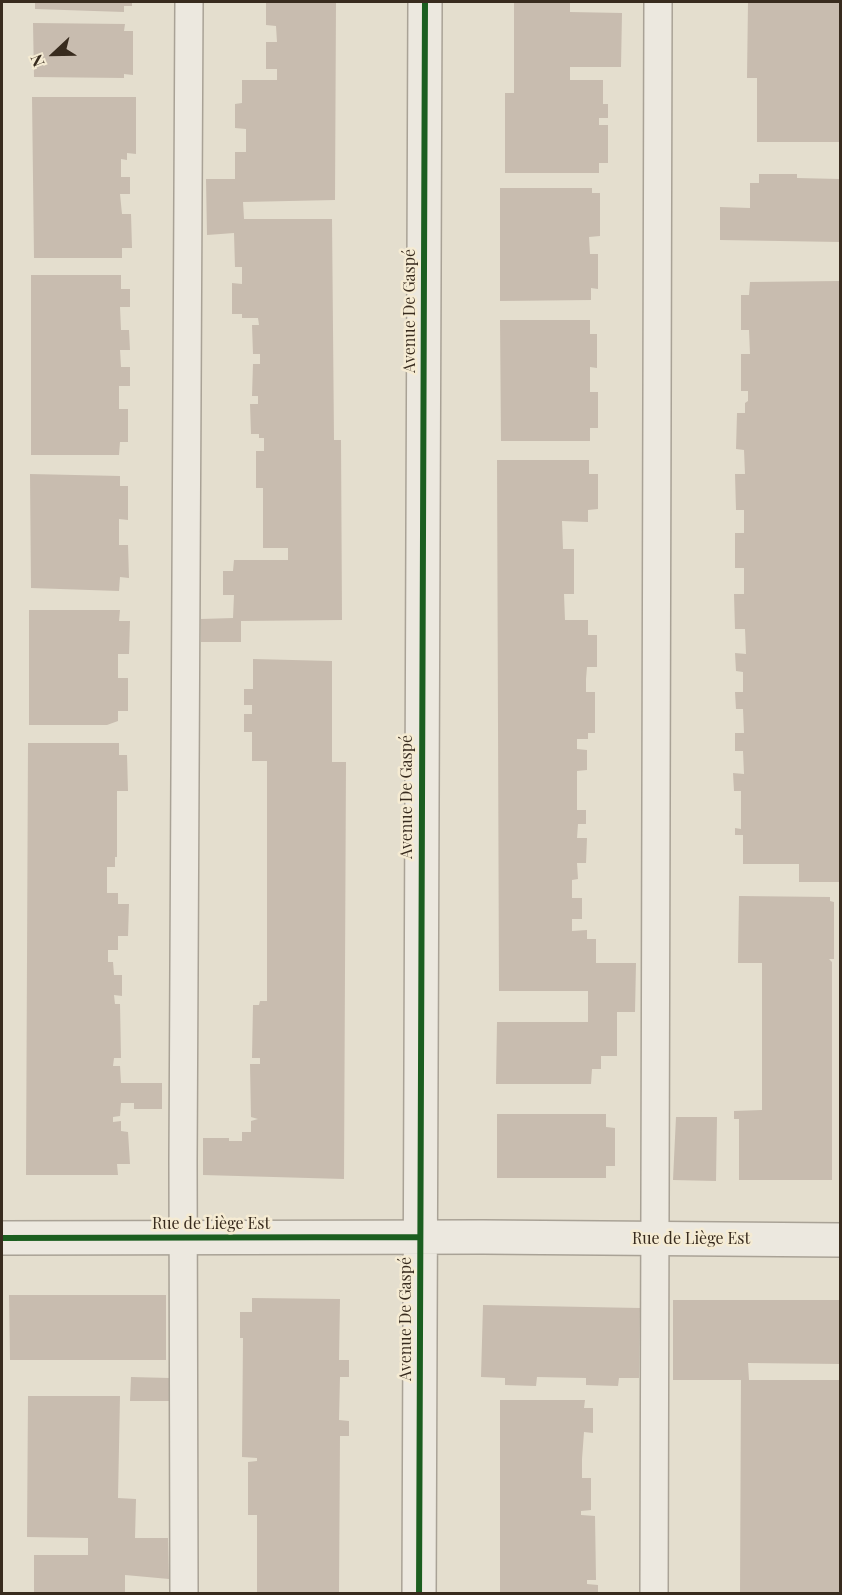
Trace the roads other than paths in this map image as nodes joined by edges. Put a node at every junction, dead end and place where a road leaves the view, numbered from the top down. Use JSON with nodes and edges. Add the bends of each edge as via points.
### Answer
{"nodes":[{"id":1,"x":189,"y":2,"type":"edge"},
{"id":2,"x":425,"y":2,"type":"edge"},
{"id":3,"x":658,"y":2,"type":"edge"},
{"id":4,"x":2,"y":1238,"type":"edge"},
{"id":5,"x":184,"y":1238,"type":"junction"},
{"id":6,"x":420,"y":1238,"type":"junction"},
{"id":7,"x":655,"y":1239,"type":"junction"},
{"id":8,"x":840,"y":1240,"type":"edge"},
{"id":9,"x":184,"y":1593,"type":"edge"},
{"id":10,"x":418,"y":1593,"type":"edge"},
{"id":11,"x":654,"y":1593,"type":"edge"}],
"edges":[{"from":1,"to":5,"type":"lane"},
{"from":2,"to":6,"type":"street","name":"Avenue De Gaspé"},
{"from":3,"to":7,"type":"lane"},
{"from":4,"to":5,"type":"street","name":"Rue de Liège Est"},
{"from":5,"to":6,"type":"street","name":"Rue de Liège Est"},
{"from":5,"to":9,"type":"lane"},
{"from":6,"to":7,"type":"street","name":"Rue de Liège Est"},
{"from":6,"to":10,"type":"street","name":"Avenue De Gaspé"},
{"from":7,"to":8,"type":"street","name":"Rue de Liège Est"},
{"from":7,"to":11,"type":"lane"}]}
